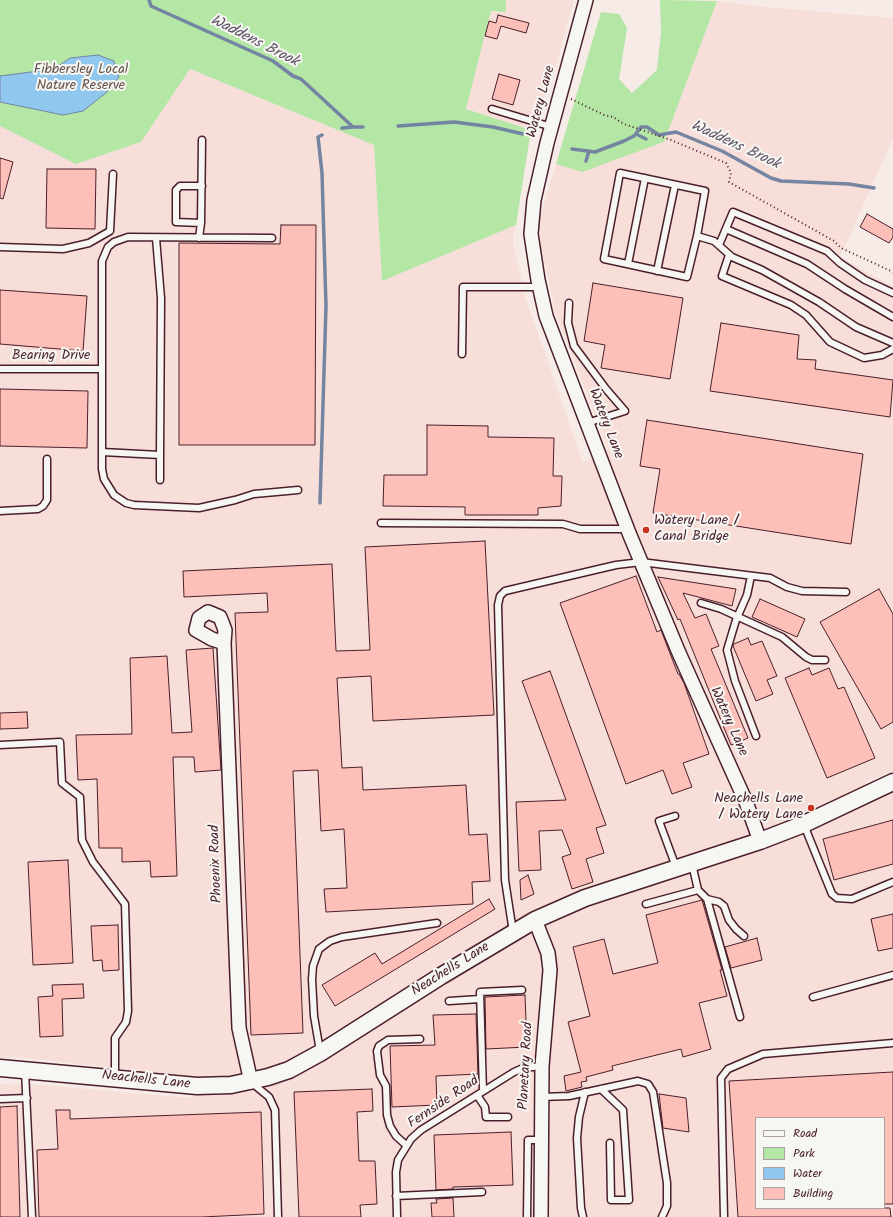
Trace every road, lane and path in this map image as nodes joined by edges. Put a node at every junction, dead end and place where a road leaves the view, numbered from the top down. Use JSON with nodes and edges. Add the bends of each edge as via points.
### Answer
{"nodes":[{"id":1,"x":586,"y":0,"type":"edge"},
{"id":2,"x":570,"y":99,"type":"dead end"},
{"id":3,"x":492,"y":109,"type":"dead end"},
{"id":4,"x":552,"y":127,"type":"junction"},
{"id":5,"x":202,"y":140,"type":"dead end"},
{"id":6,"x":113,"y":174,"type":"dead end"},
{"id":7,"x":645,"y":178,"type":"junction"},
{"id":8,"x":675,"y":185,"type":"junction"},
{"id":9,"x":202,"y":186,"type":"junction"},
{"id":10,"x":201,"y":223,"type":"junction"},
{"id":11,"x":726,"y":229,"type":"junction"},
{"id":12,"x":697,"y":236,"type":"junction"},
{"id":13,"x":156,"y":238,"type":"junction"},
{"id":14,"x":200,"y":238,"type":"junction"},
{"id":15,"x":272,"y":238,"type":"dead end"},
{"id":16,"x":719,"y":245,"type":"junction"},
{"id":17,"x":0,"y":247,"type":"edge"},
{"id":18,"x":729,"y":255,"type":"junction"},
{"id":19,"x":628,"y":264,"type":"junction"},
{"id":20,"x":657,"y":271,"type":"junction"},
{"id":21,"x":893,"y":272,"type":"edge"},
{"id":22,"x":539,"y":287,"type":"junction"},
{"id":23,"x":893,"y":293,"type":"edge"},
{"id":24,"x":570,"y":303,"type":"dead end"},
{"id":25,"x":893,"y":317,"type":"edge"},
{"id":26,"x":893,"y":343,"type":"edge"},
{"id":27,"x":893,"y":349,"type":"edge"},
{"id":28,"x":462,"y":354,"type":"dead end"},
{"id":29,"x":0,"y":369,"type":"edge"},
{"id":30,"x":102,"y":369,"type":"junction"},
{"id":31,"x":587,"y":423,"type":"junction"},
{"id":32,"x":102,"y":452,"type":"junction"},
{"id":33,"x":160,"y":455,"type":"junction"},
{"id":34,"x":47,"y":459,"type":"dead end"},
{"id":35,"x":160,"y":480,"type":"dead end"},
{"id":36,"x":298,"y":490,"type":"dead end"},
{"id":37,"x":0,"y":511,"type":"edge"},
{"id":38,"x":381,"y":523,"type":"dead end"},
{"id":39,"x":628,"y":529,"type":"junction"},
{"id":40,"x":641,"y":562,"type":"junction"},
{"id":41,"x":751,"y":576,"type":"junction"},
{"id":42,"x":846,"y":592,"type":"dead end"},
{"id":43,"x":701,"y":603,"type":"dead end"},
{"id":44,"x":738,"y":617,"type":"junction"},
{"id":45,"x":224,"y":643,"type":"dead end"},
{"id":46,"x":825,"y":660,"type":"dead end"},
{"id":47,"x":756,"y":736,"type":"dead end"},
{"id":48,"x":0,"y":745,"type":"edge"},
{"id":49,"x":893,"y":782,"type":"edge"},
{"id":50,"x":675,"y":816,"type":"dead end"},
{"id":51,"x":804,"y":824,"type":"junction"},
{"id":52,"x":760,"y":841,"type":"junction"},
{"id":53,"x":692,"y":864,"type":"junction"},
{"id":54,"x":676,"y":869,"type":"junction"},
{"id":55,"x":893,"y":882,"type":"edge"},
{"id":56,"x":698,"y":890,"type":"junction"},
{"id":57,"x":708,"y":899,"type":"junction"},
{"id":58,"x":646,"y":904,"type":"dead end"},
{"id":59,"x":535,"y":920,"type":"junction"},
{"id":60,"x":436,"y":923,"type":"dead end"},
{"id":61,"x":513,"y":932,"type":"junction"},
{"id":62,"x":744,"y":936,"type":"dead end"},
{"id":63,"x":893,"y":975,"type":"edge"},
{"id":64,"x":522,"y":990,"type":"dead end"},
{"id":65,"x":813,"y":997,"type":"dead end"},
{"id":66,"x":480,"y":1000,"type":"junction"},
{"id":67,"x":449,"y":1001,"type":"dead end"},
{"id":68,"x":740,"y":1017,"type":"dead end"},
{"id":69,"x":420,"y":1039,"type":"dead end"},
{"id":70,"x":893,"y":1043,"type":"edge"},
{"id":71,"x":320,"y":1053,"type":"junction"},
{"id":72,"x":542,"y":1066,"type":"junction"},
{"id":73,"x":0,"y":1068,"type":"edge"},
{"id":74,"x":25,"y":1069,"type":"junction"},
{"id":75,"x":115,"y":1078,"type":"junction"},
{"id":76,"x":250,"y":1082,"type":"junction"},
{"id":77,"x":601,"y":1089,"type":"junction"},
{"id":78,"x":483,"y":1091,"type":"junction"},
{"id":79,"x":585,"y":1092,"type":"junction"},
{"id":80,"x":477,"y":1095,"type":"junction"},
{"id":81,"x":541,"y":1097,"type":"junction"},
{"id":82,"x":27,"y":1098,"type":"junction"},
{"id":83,"x":0,"y":1099,"type":"edge"},
{"id":84,"x":508,"y":1118,"type":"dead end"},
{"id":85,"x":541,"y":1140,"type":"junction"},
{"id":86,"x":610,"y":1143,"type":"dead end"},
{"id":87,"x":406,"y":1145,"type":"junction"},
{"id":88,"x":482,"y":1192,"type":"dead end"},
{"id":89,"x":396,"y":1196,"type":"junction"},
{"id":90,"x":32,"y":1217,"type":"edge"},
{"id":91,"x":278,"y":1217,"type":"edge"},
{"id":92,"x":397,"y":1217,"type":"edge"},
{"id":93,"x":527,"y":1217,"type":"edge"},
{"id":94,"x":541,"y":1217,"type":"edge"},
{"id":95,"x":583,"y":1217,"type":"edge"},
{"id":96,"x":662,"y":1217,"type":"edge"},
{"id":97,"x":724,"y":1217,"type":"edge"}],
"edges":[{"from":1,"to":4,"type":"street","name":"Watery Lane"},
{"from":2,"to":21,"type":"path","via":[[726,163],[731,173],[729,182],[834,241],[841,248]]},
{"from":3,"to":4,"type":"lane"},
{"from":4,"to":22,"type":"street","name":"Watery Lane","via":[[534,200],[532,220],[532,242]]},
{"from":5,"to":9,"type":"lane"},
{"from":6,"to":17,"type":"lane","via":[[110,231],[90,243],[63,249]]},
{"from":7,"to":8,"type":"lane"},
{"from":7,"to":19,"type":"lane"},
{"from":7,"to":19,"type":"lane","via":[[620,173],[604,259]]},
{"from":8,"to":12,"type":"lane","via":[[705,191]]},
{"from":8,"to":20,"type":"lane"},
{"from":9,"to":10,"type":"lane"},
{"from":9,"to":10,"type":"lane","via":[[180,186],[176,190],[176,222]]},
{"from":10,"to":14,"type":"lane"},
{"from":11,"to":16,"type":"lane"},
{"from":11,"to":23,"type":"lane","via":[[733,212],[827,251],[865,280]]},
{"from":11,"to":25,"type":"lane","via":[[807,264]]},
{"from":12,"to":16,"type":"lane"},
{"from":12,"to":20,"type":"lane","via":[[687,277]]},
{"from":13,"to":14,"type":"lane"},
{"from":13,"to":30,"type":"lane","via":[[121,238],[104,254]]},
{"from":13,"to":33,"type":"lane","via":[[161,298]]},
{"from":14,"to":15,"type":"lane"},
{"from":16,"to":18,"type":"lane"},
{"from":18,"to":26,"type":"lane","via":[[819,302],[856,327]]},
{"from":18,"to":27,"type":"lane","via":[[722,276],[791,304],[806,315],[830,342],[864,358],[882,355]]},
{"from":19,"to":20,"type":"lane"},
{"from":22,"to":28,"type":"lane","via":[[463,287]]},
{"from":22,"to":31,"type":"street","name":"Watery Lane","via":[[546,316]]},
{"from":24,"to":31,"type":"lane","via":[[568,323],[574,346],[625,411]]},
{"from":29,"to":30,"type":"lane","name":"Bearing Drive"},
{"from":30,"to":32,"type":"lane"},
{"from":31,"to":39,"type":"street","name":"Watery Lane"},
{"from":32,"to":33,"type":"lane"},
{"from":32,"to":36,"type":"lane","via":[[102,469],[108,488],[126,503],[199,508],[254,494]]},
{"from":33,"to":35,"type":"lane"},
{"from":34,"to":37,"type":"lane","via":[[47,500],[44,506],[38,509]]},
{"from":38,"to":39,"type":"lane","via":[[563,524],[580,528]]},
{"from":39,"to":40,"type":"street","name":"Watery Lane"},
{"from":40,"to":41,"type":"lane"},
{"from":40,"to":52,"type":"street","name":"Watery Lane","via":[[746,802]]},
{"from":40,"to":61,"type":"lane","via":[[616,565],[505,591],[500,596],[498,605],[505,880]]},
{"from":41,"to":42,"type":"lane","via":[[770,578],[802,591]]},
{"from":41,"to":44,"type":"lane"},
{"from":43,"to":44,"type":"lane"},
{"from":44,"to":46,"type":"lane","via":[[782,637],[806,657]]},
{"from":44,"to":47,"type":"lane","via":[[727,650],[735,680]]},
{"from":45,"to":76,"type":"street","name":"Phoenix Road","via":[[239,1028]]},
{"from":48,"to":75,"type":"lane","via":[[60,742],[62,784],[80,797],[82,840],[93,862],[125,904],[128,1011],[126,1022],[115,1038]]},
{"from":49,"to":51,"type":"street","name":"Neachells Lane"},
{"from":50,"to":54,"type":"lane","via":[[659,821]]},
{"from":51,"to":52,"type":"street","name":"Neachells Lane"},
{"from":51,"to":55,"type":"lane","via":[[832,894],[837,898],[852,899]]},
{"from":52,"to":53,"type":"street","name":"Neachells Lane"},
{"from":53,"to":54,"type":"street","name":"Neachells Lane"},
{"from":53,"to":56,"type":"lane"},
{"from":54,"to":59,"type":"street","name":"Neachells Lane","via":[[585,898]]},
{"from":56,"to":57,"type":"lane"},
{"from":56,"to":58,"type":"lane"},
{"from":57,"to":62,"type":"lane","via":[[724,906],[729,920]]},
{"from":57,"to":68,"type":"lane"},
{"from":59,"to":61,"type":"street","name":"Neachells Lane"},
{"from":59,"to":72,"type":"street","name":"Planetary Road","via":[[548,953],[550,970]]},
{"from":60,"to":71,"type":"lane","via":[[342,937],[330,941],[319,949],[312,979]]},
{"from":61,"to":71,"type":"street","name":"Neachells Lane"},
{"from":63,"to":65,"type":"lane"},
{"from":64,"to":66,"type":"lane","via":[[480,992]]},
{"from":66,"to":67,"type":"lane"},
{"from":66,"to":78,"type":"lane"},
{"from":69,"to":87,"type":"lane","via":[[388,1040],[379,1046],[377,1051],[380,1075],[386,1086],[390,1126]]},
{"from":70,"to":97,"type":"lane","via":[[763,1054],[728,1069],[721,1078]]},
{"from":71,"to":76,"type":"street","name":"Neachells Lane","via":[[288,1070]]},
{"from":72,"to":78,"type":"lane","name":"Fernside Road","via":[[523,1068]]},
{"from":72,"to":81,"type":"street","name":"Planetary Road"},
{"from":73,"to":74,"type":"street","name":"Neachells Lane"},
{"from":74,"to":75,"type":"street","name":"Neachells Lane"},
{"from":74,"to":82,"type":"lane"},
{"from":75,"to":76,"type":"street","name":"Neachells Lane","via":[[197,1086]]},
{"from":76,"to":91,"type":"lane","via":[[269,1097],[275,1110]]},
{"from":77,"to":79,"type":"lane"},
{"from":77,"to":86,"type":"lane","via":[[623,1110],[629,1200],[611,1200]]},
{"from":77,"to":96,"type":"lane","via":[[638,1081],[651,1088],[667,1183],[667,1206]]},
{"from":78,"to":80,"type":"lane","name":"Fernside Road"},
{"from":79,"to":81,"type":"lane","via":[[569,1096]]},
{"from":79,"to":95,"type":"lane","via":[[577,1138]]},
{"from":80,"to":84,"type":"lane","via":[[486,1117]]},
{"from":80,"to":87,"type":"lane","name":"Fernside Road","via":[[421,1130]]},
{"from":81,"to":85,"type":"street","name":"Planetary Road"},
{"from":82,"to":83,"type":"lane"},
{"from":82,"to":90,"type":"lane"},
{"from":85,"to":93,"type":"lane","via":[[528,1140]]},
{"from":85,"to":94,"type":"street","name":"Planetary Road"},
{"from":87,"to":89,"type":"lane","name":"Fernside Road","via":[[398,1160]]},
{"from":88,"to":89,"type":"lane"},
{"from":89,"to":92,"type":"lane","name":"Fernside Road"}]}
